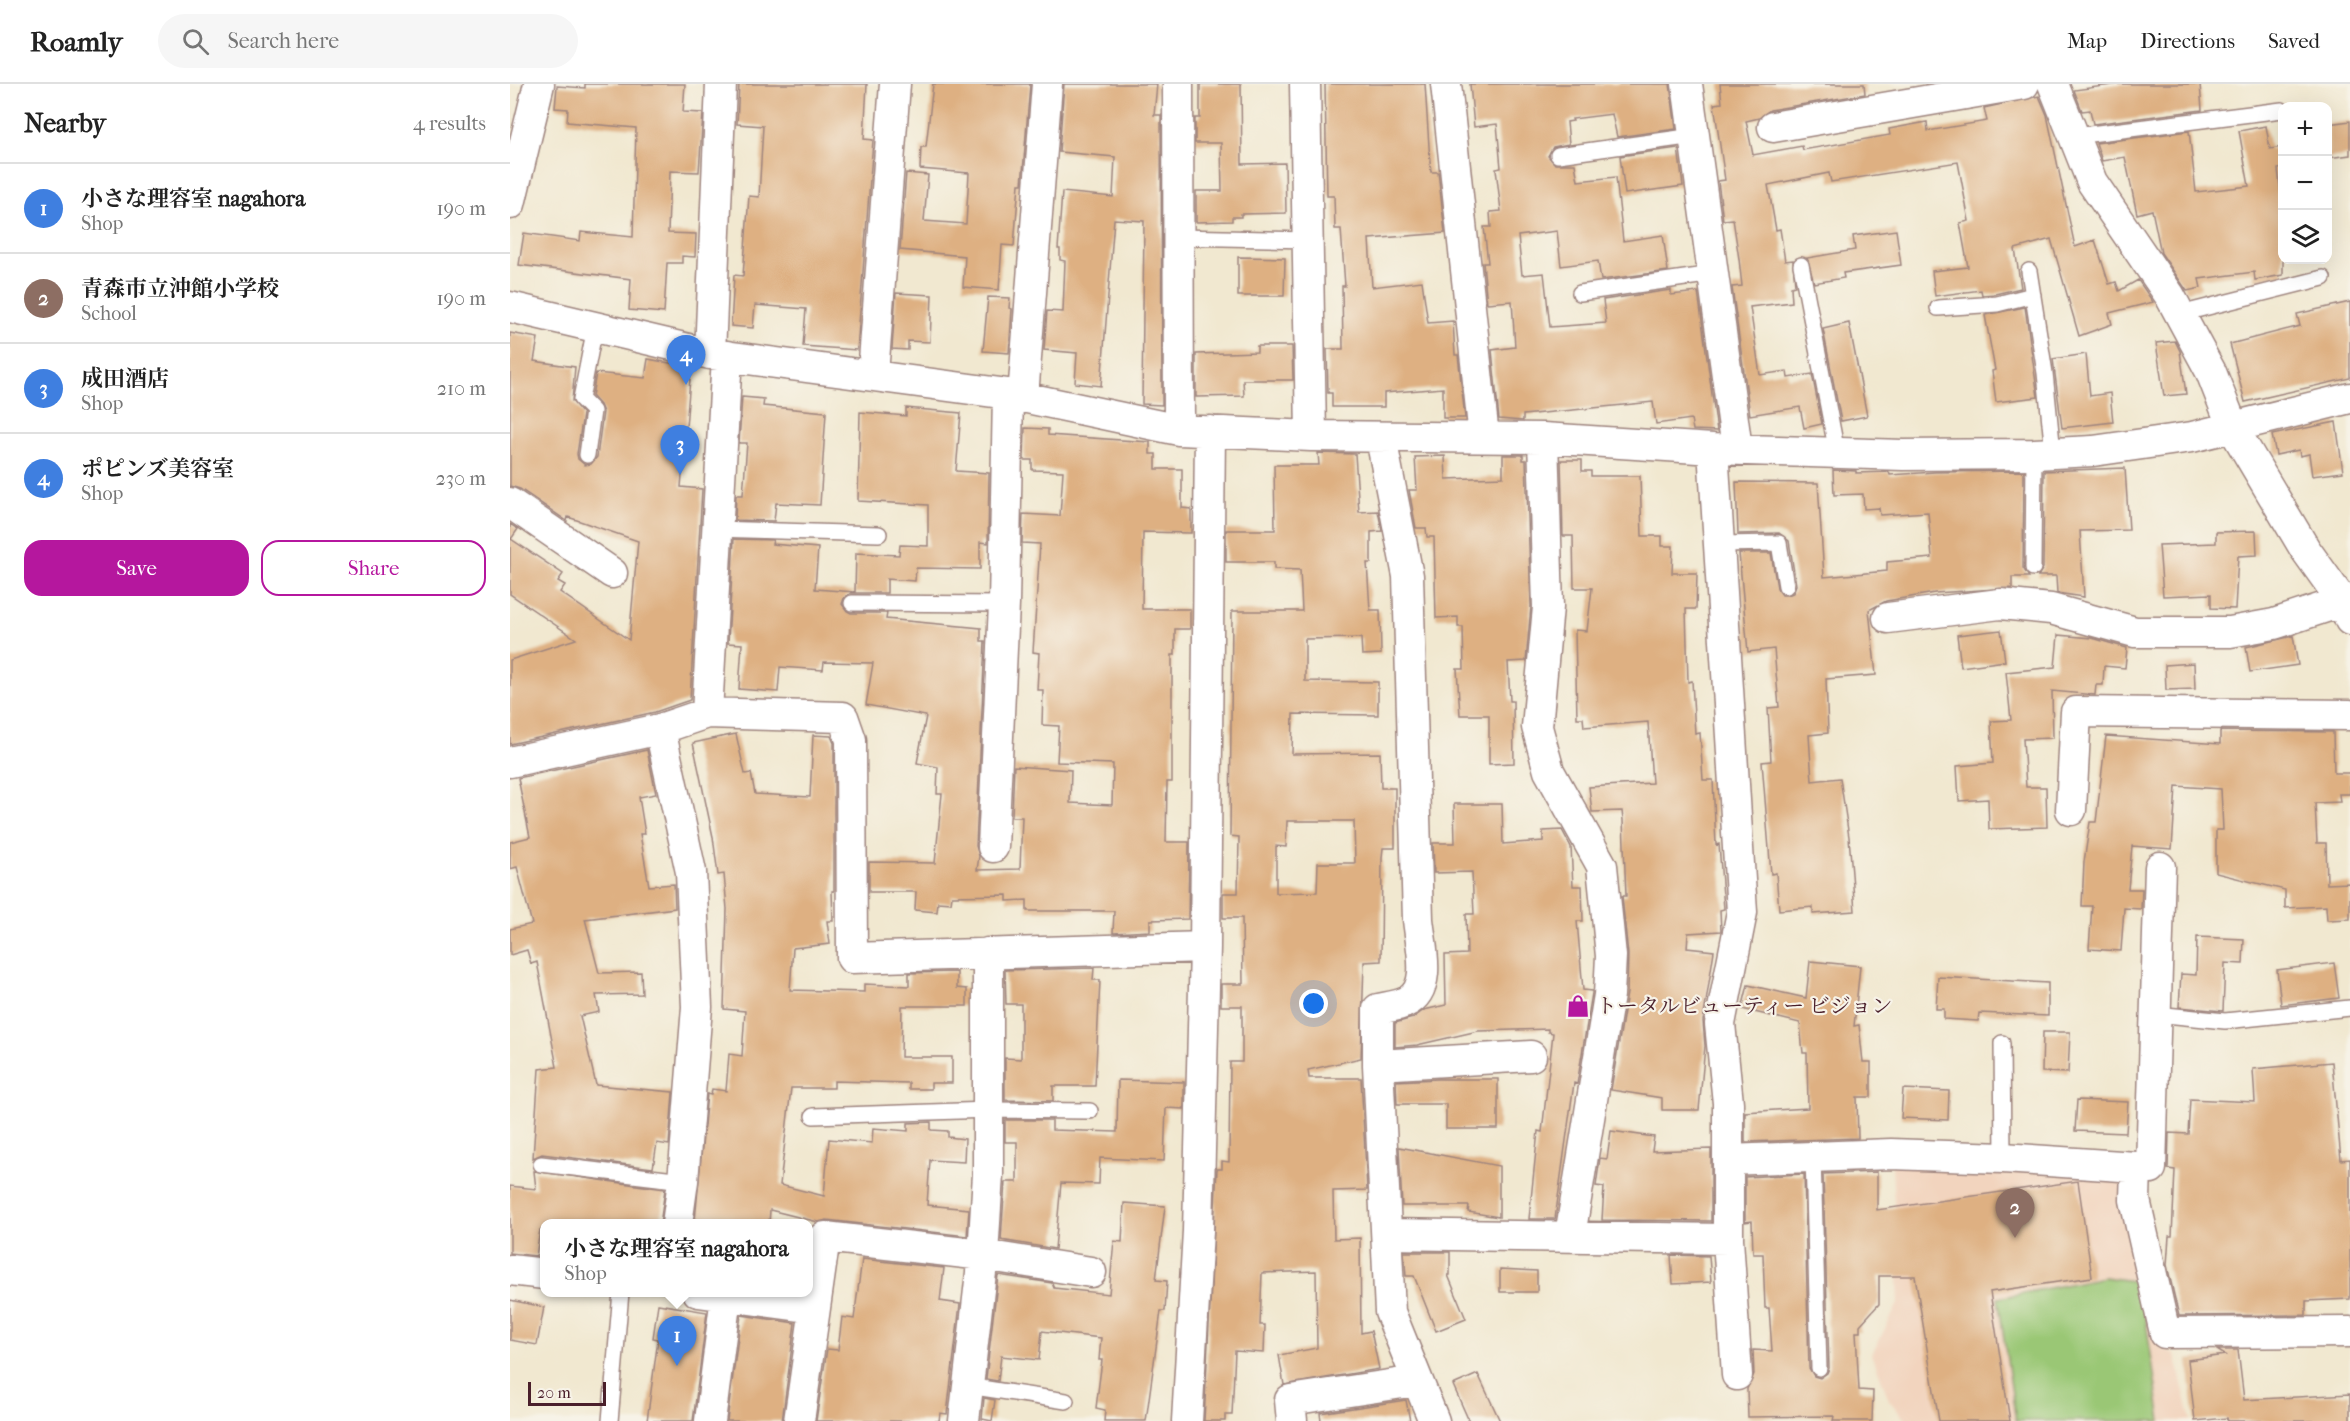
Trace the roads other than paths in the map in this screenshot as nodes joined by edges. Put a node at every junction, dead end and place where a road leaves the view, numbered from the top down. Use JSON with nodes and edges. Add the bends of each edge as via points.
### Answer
{"nodes":[{"id":1,"x":539,"y":84,"type":"edge"},
{"id":2,"x":721,"y":84,"type":"edge"},
{"id":3,"x":895,"y":84,"type":"edge"},
{"id":4,"x":1047,"y":84,"type":"edge"},
{"id":5,"x":1178,"y":84,"type":"edge"},
{"id":6,"x":1305,"y":84,"type":"edge"},
{"id":7,"x":1446,"y":84,"type":"edge"},
{"id":8,"x":1687,"y":84,"type":"edge"},
{"id":9,"x":2024,"y":84,"type":"edge"},
{"id":10,"x":2053,"y":84,"type":"edge"},
{"id":11,"x":2278,"y":111,"type":"edge"},
{"id":12,"x":1773,"y":127,"type":"dead end"},
{"id":13,"x":1694,"y":136,"type":"junction"},
{"id":14,"x":2074,"y":136,"type":"junction"},
{"id":15,"x":1558,"y":155,"type":"dead end"},
{"id":16,"x":510,"y":204,"type":"edge"},
{"id":17,"x":1178,"y":237,"type":"junction"},
{"id":18,"x":1308,"y":240,"type":"junction"},
{"id":19,"x":1801,"y":265,"type":"dead end"},
{"id":20,"x":2029,"y":271,"type":"dead end"},
{"id":21,"x":1713,"y":274,"type":"junction"},
{"id":22,"x":2323,"y":278,"type":"dead end"},
{"id":23,"x":1580,"y":293,"type":"dead end"},
{"id":24,"x":2033,"y":295,"type":"junction"},
{"id":25,"x":510,"y":307,"type":"edge"},
{"id":26,"x":1938,"y":308,"type":"dead end"},
{"id":27,"x":2180,"y":314,"type":"junction"},
{"id":28,"x":595,"y":327,"type":"junction"},
{"id":29,"x":718,"y":355,"type":"junction"},
{"id":30,"x":873,"y":374,"type":"junction"},
{"id":31,"x":1016,"y":395,"type":"junction"},
{"id":32,"x":2350,"y":398,"type":"edge"},
{"id":33,"x":2233,"y":428,"type":"junction"},
{"id":34,"x":1179,"y":430,"type":"junction"},
{"id":35,"x":1210,"y":431,"type":"junction"},
{"id":36,"x":1311,"y":436,"type":"junction"},
{"id":37,"x":1484,"y":437,"type":"junction"},
{"id":38,"x":1381,"y":438,"type":"junction"},
{"id":39,"x":1543,"y":438,"type":"junction"},
{"id":40,"x":1725,"y":449,"type":"junction"},
{"id":41,"x":1838,"y":453,"type":"junction"},
{"id":42,"x":2043,"y":454,"type":"junction"},
{"id":43,"x":588,"y":455,"type":"dead end"},
{"id":44,"x":510,"y":503,"type":"edge"},
{"id":45,"x":716,"y":529,"type":"junction"},
{"id":46,"x":879,"y":534,"type":"dead end"},
{"id":47,"x":1719,"y":544,"type":"junction"},
{"id":48,"x":2033,"y":568,"type":"dead end"},
{"id":49,"x":612,"y":573,"type":"dead end"},
{"id":50,"x":1786,"y":586,"type":"dead end"},
{"id":51,"x":852,"y":603,"type":"dead end"},
{"id":52,"x":1004,"y":604,"type":"junction"},
{"id":53,"x":2348,"y":607,"type":"edge"},
{"id":54,"x":1887,"y":618,"type":"dead end"},
{"id":55,"x":707,"y":713,"type":"junction"},
{"id":56,"x":2350,"y":715,"type":"edge"},
{"id":57,"x":660,"y":729,"type":"junction"},
{"id":58,"x":510,"y":762,"type":"edge"},
{"id":59,"x":2070,"y":810,"type":"dead end"},
{"id":60,"x":993,"y":847,"type":"dead end"},
{"id":61,"x":2160,"y":867,"type":"dead end"},
{"id":62,"x":1205,"y":947,"type":"junction"},
{"id":63,"x":988,"y":952,"type":"junction"},
{"id":64,"x":2350,"y":1008,"type":"edge"},
{"id":65,"x":2156,"y":1014,"type":"junction"},
{"id":66,"x":2002,"y":1043,"type":"dead end"},
{"id":67,"x":1531,"y":1056,"type":"dead end"},
{"id":68,"x":1378,"y":1065,"type":"junction"},
{"id":69,"x":989,"y":1110,"type":"junction"},
{"id":70,"x":1090,"y":1111,"type":"dead end"},
{"id":71,"x":813,"y":1116,"type":"dead end"},
{"id":72,"x":1813,"y":1157,"type":"junction"},
{"id":73,"x":2003,"y":1158,"type":"junction"},
{"id":74,"x":1728,"y":1160,"type":"junction"},
{"id":75,"x":541,"y":1164,"type":"dead end"},
{"id":76,"x":2136,"y":1167,"type":"junction"},
{"id":77,"x":683,"y":1181,"type":"junction"},
{"id":78,"x":678,"y":1219,"type":"edge"},
{"id":79,"x":1387,"y":1234,"type":"junction"},
{"id":80,"x":1570,"y":1236,"type":"junction"},
{"id":81,"x":1728,"y":1239,"type":"junction"},
{"id":82,"x":983,"y":1255,"type":"junction"},
{"id":83,"x":510,"y":1270,"type":"edge"},
{"id":84,"x":1091,"y":1272,"type":"dead end"},
{"id":85,"x":540,"y":1273,"type":"edge"},
{"id":86,"x":621,"y":1297,"type":"edge"},
{"id":87,"x":712,"y":1297,"type":"edge"},
{"id":88,"x":734,"y":1297,"type":"edge"},
{"id":89,"x":815,"y":1308,"type":"junction"},
{"id":90,"x":2350,"y":1332,"type":"edge"},
{"id":91,"x":1819,"y":1368,"type":"dead end"},
{"id":92,"x":1737,"y":1375,"type":"dead end"},
{"id":93,"x":1416,"y":1381,"type":"junction"},
{"id":94,"x":968,"y":1386,"type":"junction"},
{"id":95,"x":1066,"y":1401,"type":"dead end"},
{"id":96,"x":610,"y":1421,"type":"edge"},
{"id":97,"x":710,"y":1421,"type":"edge"},
{"id":98,"x":799,"y":1421,"type":"edge"},
{"id":99,"x":964,"y":1421,"type":"edge"},
{"id":100,"x":1187,"y":1421,"type":"edge"},
{"id":101,"x":1292,"y":1421,"type":"edge"},
{"id":102,"x":1434,"y":1421,"type":"edge"}],
"edges":[{"from":1,"to":16,"type":"street"},
{"from":2,"to":29,"type":"street"},
{"from":3,"to":30,"type":"street"},
{"from":4,"to":31,"type":"street"},
{"from":5,"to":17,"type":"street"},
{"from":6,"to":18,"type":"street"},
{"from":7,"to":37,"type":"street"},
{"from":8,"to":13,"type":"street"},
{"from":9,"to":12,"type":"street"},
{"from":10,"to":14,"type":"street"},
{"from":11,"to":14,"type":"lane"},
{"from":13,"to":15,"type":"lane"},
{"from":13,"to":21,"type":"street"},
{"from":14,"to":27,"type":"street","via":[[2092,182]]},
{"from":17,"to":18,"type":"lane"},
{"from":17,"to":34,"type":"street"},
{"from":18,"to":36,"type":"street"},
{"from":19,"to":41,"type":"lane"},
{"from":20,"to":24,"type":"lane"},
{"from":21,"to":23,"type":"lane"},
{"from":21,"to":40,"type":"street"},
{"from":22,"to":27,"type":"lane"},
{"from":24,"to":26,"type":"lane","via":[[1997,304]]},
{"from":24,"to":42,"type":"lane"},
{"from":25,"to":28,"type":"street"},
{"from":27,"to":33,"type":"street","via":[[2211,372]]},
{"from":28,"to":29,"type":"street"},
{"from":28,"to":43,"type":"lane","via":[[581,399],[593,411]]},
{"from":29,"to":30,"type":"street"},
{"from":29,"to":45,"type":"street"},
{"from":30,"to":31,"type":"street"},
{"from":31,"to":34,"type":"street"},
{"from":31,"to":52,"type":"street"},
{"from":32,"to":33,"type":"street"},
{"from":33,"to":42,"type":"street","via":[[2093,451]]},
{"from":33,"to":53,"type":"street","via":[[2305,549]]},
{"from":34,"to":35,"type":"street"},
{"from":35,"to":36,"type":"street"},
{"from":35,"to":62,"type":"street"},
{"from":36,"to":38,"type":"street"},
{"from":37,"to":38,"type":"street"},
{"from":37,"to":39,"type":"street"},
{"from":38,"to":68,"type":"street","via":[[1408,576],[1423,974],[1419,990],[1407,1002],[1378,1009]]},
{"from":39,"to":40,"type":"street"},
{"from":39,"to":80,"type":"street","via":[[1548,607],[1537,727],[1550,771],[1602,866],[1611,956],[1609,995]]},
{"from":40,"to":41,"type":"street"},
{"from":40,"to":47,"type":"street"},
{"from":41,"to":42,"type":"street"},
{"from":42,"to":48,"type":"lane"},
{"from":44,"to":49,"type":"street"},
{"from":45,"to":46,"type":"lane"},
{"from":45,"to":55,"type":"street"},
{"from":47,"to":50,"type":"lane","via":[[1779,543]]},
{"from":47,"to":74,"type":"street","via":[[1742,912],[1720,1024],[1728,1103]]},
{"from":51,"to":52,"type":"lane"},
{"from":52,"to":60,"type":"street"},
{"from":53,"to":54,"type":"street","via":[[2230,632],[2135,632],[2051,609],[2000,604]]},
{"from":55,"to":57,"type":"street"},
{"from":55,"to":63,"type":"street","via":[[843,717],[851,741],[852,958]]},
{"from":56,"to":59,"type":"street","via":[[2076,712]]},
{"from":57,"to":58,"type":"street"},
{"from":57,"to":77,"type":"street","via":[[692,872],[697,1007]]},
{"from":61,"to":65,"type":"street"},
{"from":62,"to":63,"type":"street"},
{"from":62,"to":100,"type":"street","via":[[1198,1231]]},
{"from":63,"to":69,"type":"street"},
{"from":64,"to":65,"type":"lane","via":[[2225,1021]]},
{"from":65,"to":76,"type":"street","via":[[2151,1168]]},
{"from":66,"to":73,"type":"lane"},
{"from":67,"to":68,"type":"street"},
{"from":68,"to":79,"type":"street"},
{"from":69,"to":70,"type":"lane"},
{"from":69,"to":71,"type":"lane"},
{"from":69,"to":82,"type":"street"},
{"from":72,"to":73,"type":"street","via":[[1891,1154]]},
{"from":72,"to":74,"type":"street"},
{"from":72,"to":91,"type":"lane"},
{"from":73,"to":76,"type":"street"},
{"from":74,"to":81,"type":"street"},
{"from":75,"to":77,"type":"lane"},
{"from":76,"to":90,"type":"street","via":[[2135,1200],[2165,1333]]},
{"from":77,"to":78,"type":"street"},
{"from":79,"to":80,"type":"street"},
{"from":79,"to":93,"type":"street","via":[[1390,1312]]},
{"from":80,"to":81,"type":"street"},
{"from":81,"to":92,"type":"street"},
{"from":82,"to":84,"type":"street"},
{"from":82,"to":89,"type":"street","via":[[825,1237]]},
{"from":82,"to":94,"type":"street"},
{"from":83,"to":85,"type":"street"},
{"from":86,"to":96,"type":"lane"},
{"from":87,"to":97,"type":"street"},
{"from":88,"to":89,"type":"street"},
{"from":89,"to":98,"type":"street"},
{"from":93,"to":101,"type":"street","via":[[1290,1400]]},
{"from":93,"to":102,"type":"street"},
{"from":94,"to":95,"type":"lane"},
{"from":94,"to":99,"type":"street"}]}
